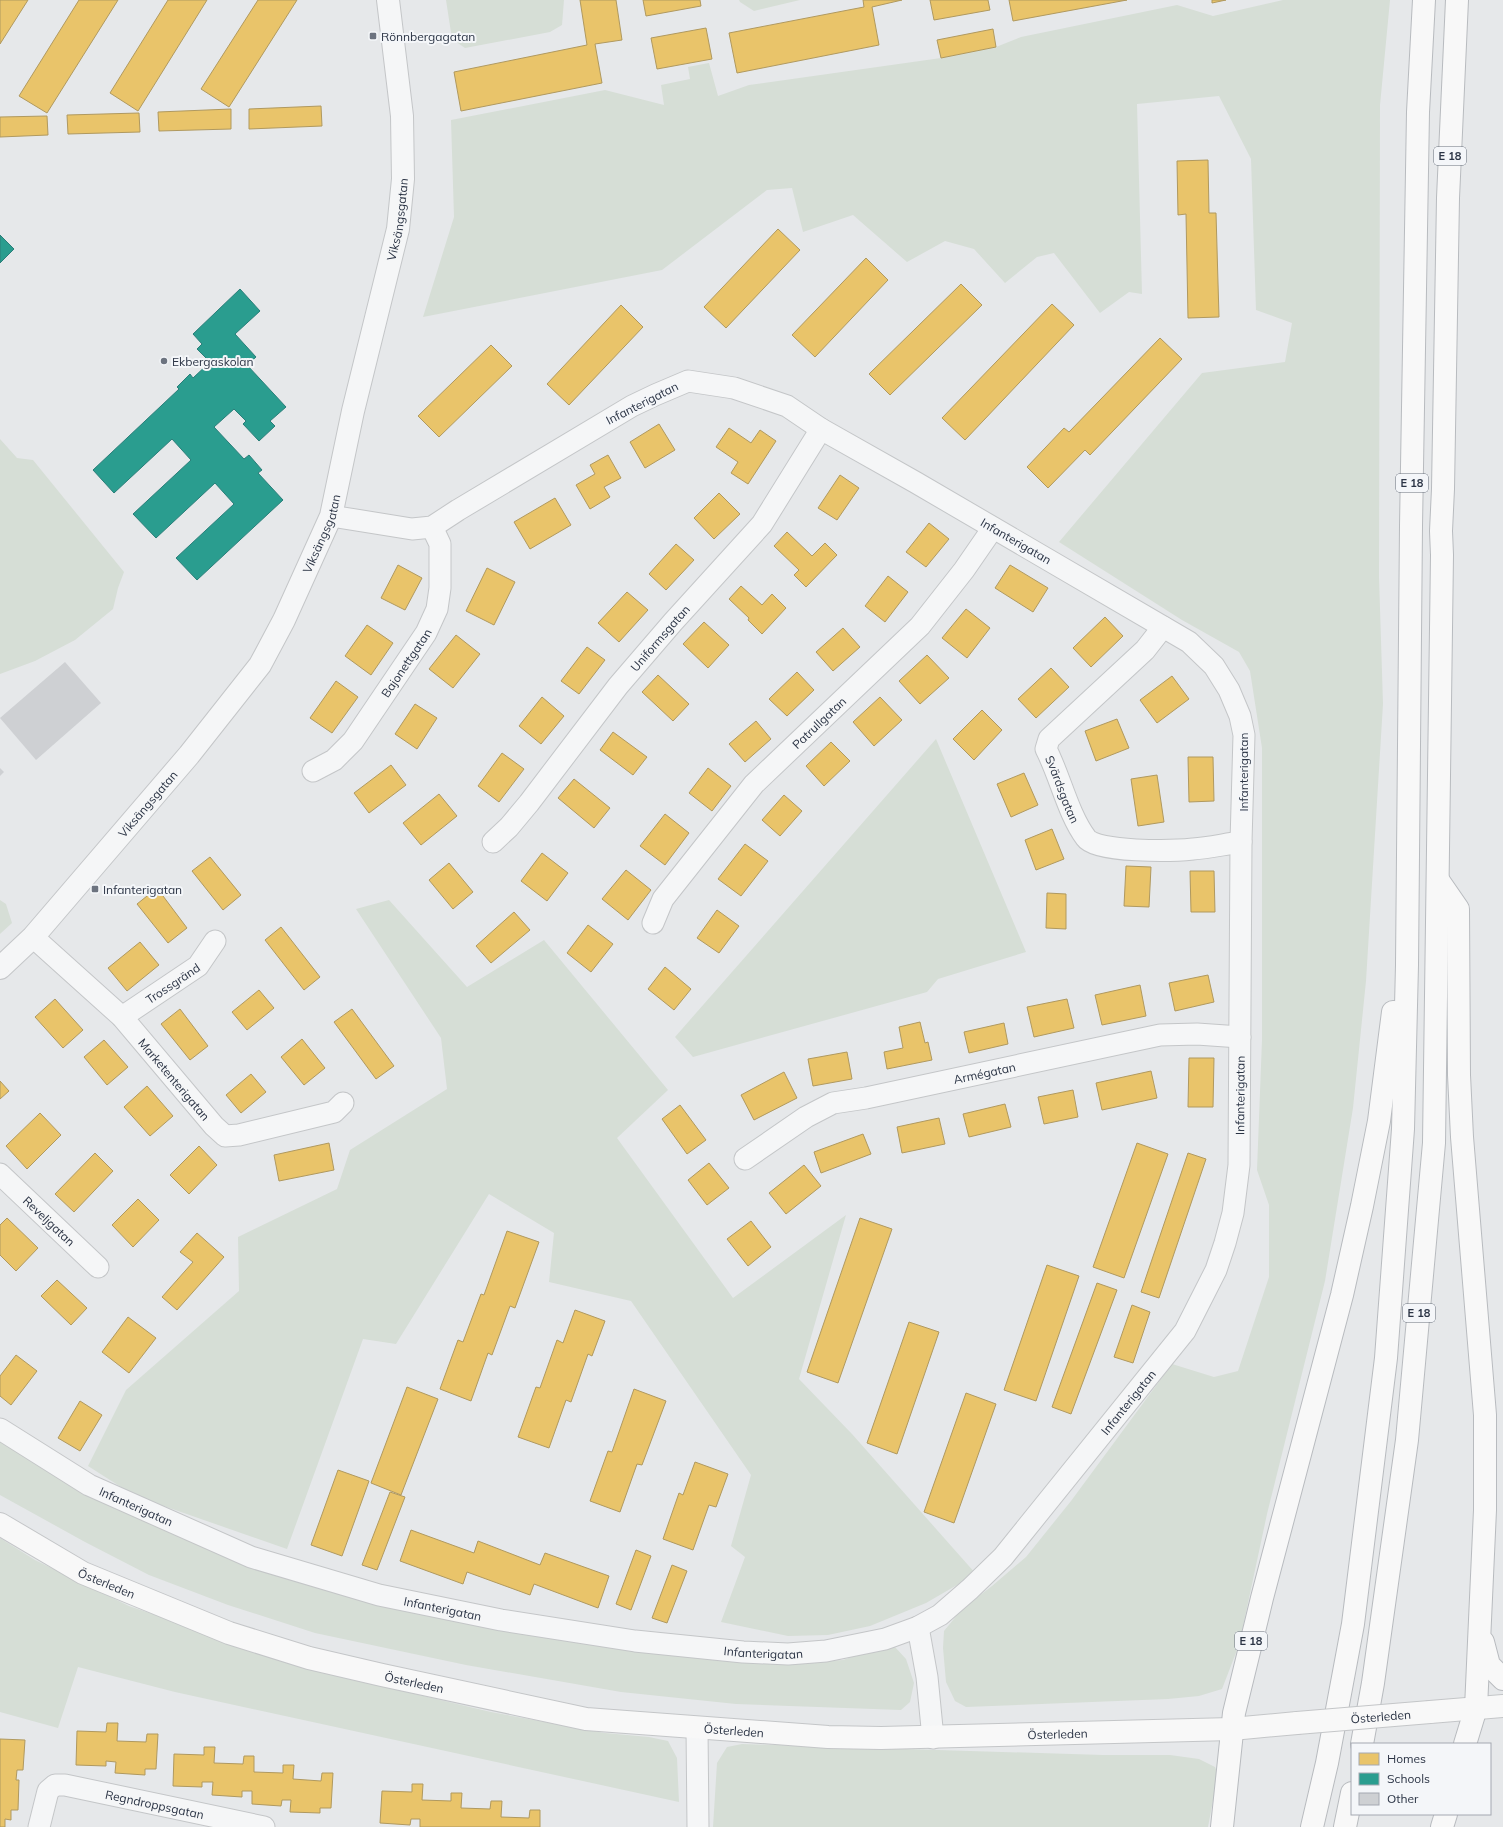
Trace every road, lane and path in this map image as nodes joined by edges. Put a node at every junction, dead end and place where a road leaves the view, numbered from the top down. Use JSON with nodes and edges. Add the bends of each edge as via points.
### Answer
{"nodes":[{"id":1,"x":388,"y":0,"type":"edge"},
{"id":2,"x":1424,"y":0,"type":"edge"},
{"id":3,"x":1457,"y":0,"type":"edge"},
{"id":4,"x":821,"y":429,"type":"junction"},
{"id":5,"x":331,"y":516,"type":"junction"},
{"id":6,"x":432,"y":527,"type":"junction"},
{"id":7,"x":993,"y":528,"type":"junction"},
{"id":8,"x":1162,"y":627,"type":"junction"},
{"id":9,"x":313,"y":771,"type":"dead end"},
{"id":10,"x":493,"y":842,"type":"dead end"},
{"id":11,"x":1242,"y":842,"type":"junction"},
{"id":12,"x":1438,"y":880,"type":"junction"},
{"id":13,"x":653,"y":922,"type":"dead end"},
{"id":14,"x":33,"y":937,"type":"junction"},
{"id":15,"x":215,"y":941,"type":"dead end"},
{"id":16,"x":1407,"y":965,"type":"junction"},
{"id":17,"x":0,"y":968,"type":"edge"},
{"id":18,"x":122,"y":1017,"type":"junction"},
{"id":19,"x":1240,"y":1037,"type":"junction"},
{"id":20,"x":343,"y":1103,"type":"dead end"},
{"id":21,"x":745,"y":1159,"type":"dead end"},
{"id":22,"x":0,"y":1174,"type":"edge"},
{"id":23,"x":98,"y":1267,"type":"dead end"},
{"id":24,"x":0,"y":1430,"type":"edge"},
{"id":25,"x":0,"y":1524,"type":"edge"},
{"id":26,"x":918,"y":1628,"type":"junction"},
{"id":27,"x":1480,"y":1633,"type":"junction"},
{"id":28,"x":1503,"y":1679,"type":"edge"},
{"id":29,"x":1503,"y":1706,"type":"edge"},
{"id":30,"x":1476,"y":1708,"type":"junction"},
{"id":31,"x":698,"y":1728,"type":"junction"},
{"id":32,"x":1232,"y":1729,"type":"junction"},
{"id":33,"x":933,"y":1738,"type":"junction"},
{"id":34,"x":1362,"y":1743,"type":"edge"},
{"id":35,"x":1465,"y":1743,"type":"edge"},
{"id":36,"x":1351,"y":1798,"type":"edge"},
{"id":37,"x":1446,"y":1815,"type":"edge"},
{"id":38,"x":39,"y":1827,"type":"edge"},
{"id":39,"x":264,"y":1827,"type":"edge"},
{"id":40,"x":698,"y":1827,"type":"edge"},
{"id":41,"x":1222,"y":1827,"type":"edge"},
{"id":42,"x":1312,"y":1827,"type":"edge"},
{"id":43,"x":1345,"y":1827,"type":"edge"},
{"id":44,"x":1442,"y":1827,"type":"edge"}],
"edges":[{"from":1,"to":5,"type":"street","name":"Viksängsgatan","via":[[402,116],[403,179],[398,229],[353,411]]},
{"from":2,"to":16,"type":"main road","number":"E 18","via":[[1418,136],[1411,526]]},
{"from":3,"to":12,"type":"main road","number":"E 18","via":[[1448,198],[1444,489],[1441,531]]},
{"from":4,"to":6,"type":"street","name":"Infanterigatan","via":[[787,406],[774,401],[734,388],[688,380],[632,406]]},
{"from":4,"to":7,"type":"street","name":"Infanterigatan"},
{"from":4,"to":10,"type":"street","name":"Uniformsgatan","via":[[762,524],[618,686],[529,803]]},
{"from":5,"to":6,"type":"street","name":"Infanterigatan","via":[[412,529]]},
{"from":5,"to":14,"type":"street","name":"Viksängsgatan","via":[[284,620],[260,665],[189,755]]},
{"from":6,"to":9,"type":"street","name":"Bajonettgatan","via":[[440,544],[440,588],[437,609],[426,633],[353,741],[334,760]]},
{"from":7,"to":8,"type":"street","name":"Infanterigatan"},
{"from":7,"to":13,"type":"street","name":"Patrullgatan","via":[[920,626],[754,784],[663,899]]},
{"from":8,"to":11,"type":"street","name":"Infanterigatan","via":[[1189,642],[1214,666],[1229,690],[1240,716],[1244,735]]},
{"from":8,"to":11,"type":"street","name":"Svärdsgatan","via":[[1145,650],[1049,739],[1046,749],[1086,840],[1098,846],[1158,850],[1193,849]]},
{"from":11,"to":19,"type":"street","name":"Infanterigatan"},
{"from":12,"to":27,"type":"main road","via":[[1458,908],[1457,1036],[1462,1137],[1486,1415],[1486,1503]]},
{"from":12,"to":34,"type":"main road","number":"E 18","via":[[1434,1143],[1407,1440]]},
{"from":14,"to":17,"type":"street","name":"Viksängsgatan"},
{"from":14,"to":18,"type":"street","name":"Marketenterigatan"},
{"from":15,"to":18,"type":"street","name":"Trossgränd","via":[[198,966]]},
{"from":16,"to":32,"type":"main road","number":"E 18","via":[[1395,993],[1378,1121],[1347,1273],[1262,1598]]},
{"from":16,"to":42,"type":"main road","number":"E 18","via":[[1403,1129],[1386,1358],[1353,1624],[1327,1763]]},
{"from":18,"to":20,"type":"street","name":"Marketenterigatan","via":[[225,1136],[239,1135],[334,1112]]},
{"from":19,"to":21,"type":"street","name":"Armégatan","via":[[1160,1034],[833,1103],[806,1117]]},
{"from":19,"to":26,"type":"street","name":"Infanterigatan","via":[[1239,1165],[1233,1213],[1216,1270],[1185,1331],[1004,1557],[940,1615]]},
{"from":22,"to":23,"type":"street","name":"Reveljgatan"},
{"from":24,"to":26,"type":"street","name":"Infanterigatan","via":[[89,1485],[251,1557],[379,1595],[501,1620],[635,1641],[743,1652],[788,1654],[826,1651],[885,1639]]},
{"from":25,"to":31,"type":"main road","name":"Österleden","via":[[83,1573],[228,1633],[309,1658],[586,1719]]},
{"from":26,"to":33,"type":"street","via":[[927,1677]]},
{"from":27,"to":28,"type":"main road","via":[[1489,1665]]},
{"from":27,"to":30,"type":"main road"},
{"from":29,"to":30,"type":"main road","name":"Österleden"},
{"from":30,"to":32,"type":"main road","name":"Österleden","bridge":true},
{"from":30,"to":35,"type":"main road"},
{"from":31,"to":33,"type":"main road","name":"Österleden","via":[[828,1738]]},
{"from":31,"to":40,"type":"street"},
{"from":32,"to":33,"type":"main road","name":"Österleden"},
{"from":32,"to":41,"type":"main road","number":"E 18"},
{"from":36,"to":43,"type":"main road"},
{"from":37,"to":44,"type":"main road"},
{"from":38,"to":39,"type":"street","name":"Regndroppsgatan","via":[[48,1791],[55,1785]]}]}
